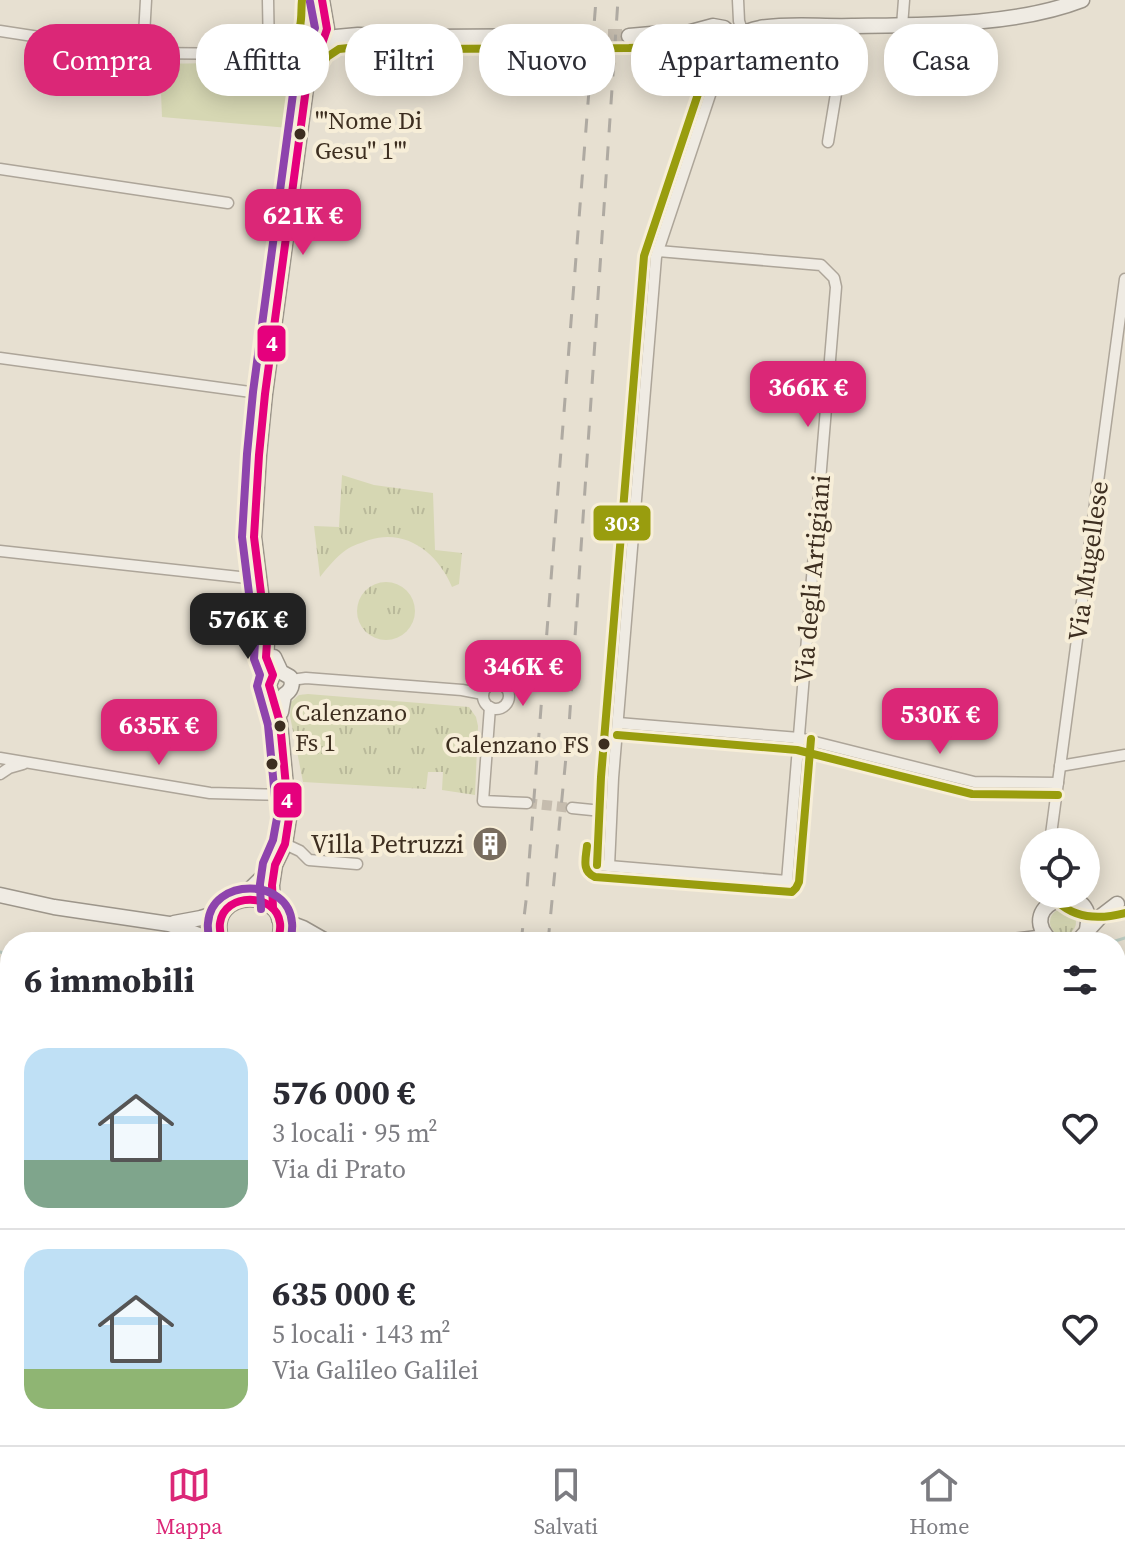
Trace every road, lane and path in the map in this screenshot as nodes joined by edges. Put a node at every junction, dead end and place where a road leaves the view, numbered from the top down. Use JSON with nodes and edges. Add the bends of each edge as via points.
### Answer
{"nodes":[{"id":1,"x":146,"y":0,"type":"edge"},
{"id":2,"x":268,"y":0,"type":"edge"},
{"id":3,"x":314,"y":0,"type":"edge"},
{"id":4,"x":322,"y":0,"type":"edge"},
{"id":5,"x":738,"y":0,"type":"edge"},
{"id":6,"x":904,"y":0,"type":"edge"},
{"id":7,"x":1082,"y":0,"type":"edge"},
{"id":8,"x":1036,"y":7,"type":"edge"},
{"id":9,"x":145,"y":24,"type":"edge"},
{"id":10,"x":268,"y":24,"type":"edge"},
{"id":11,"x":318,"y":24,"type":"joint"},
{"id":12,"x":739,"y":24,"type":"edge"},
{"id":13,"x":902,"y":24,"type":"edge"},
{"id":14,"x":916,"y":24,"type":"edge"},
{"id":15,"x":0,"y":31,"type":"edge"},
{"id":16,"x":24,"y":35,"type":"edge"},
{"id":17,"x":301,"y":96,"type":"edge"},
{"id":18,"x":709,"y":96,"type":"edge"},
{"id":19,"x":836,"y":96,"type":"edge"},
{"id":20,"x":828,"y":142,"type":"dead end"},
{"id":21,"x":0,"y":169,"type":"edge"},
{"id":22,"x":228,"y":203,"type":"dead end"},
{"id":23,"x":658,"y":251,"type":"junction"},
{"id":24,"x":1125,"y":279,"type":"edge"},
{"id":25,"x":0,"y":358,"type":"edge"},
{"id":26,"x":1111,"y":379,"type":"junction"},
{"id":27,"x":1125,"y":381,"type":"edge"},
{"id":28,"x":265,"y":394,"type":"junction"},
{"id":29,"x":0,"y":551,"type":"edge"},
{"id":30,"x":257,"y":579,"type":"junction"},
{"id":31,"x":282,"y":676,"type":"junction"},
{"id":32,"x":278,"y":693,"type":"junction"},
{"id":33,"x":483,"y":694,"type":"junction"},
{"id":34,"x":490,"y":707,"type":"junction"},
{"id":35,"x":618,"y":723,"type":"junction"},
{"id":36,"x":799,"y":738,"type":"junction"},
{"id":37,"x":1125,"y":755,"type":"edge"},
{"id":38,"x":0,"y":761,"type":"edge"},
{"id":39,"x":29,"y":762,"type":"junction"},
{"id":40,"x":1060,"y":766,"type":"junction"},
{"id":41,"x":0,"y":773,"type":"edge"},
{"id":42,"x":1058,"y":783,"type":"junction"},
{"id":43,"x":288,"y":795,"type":"junction"},
{"id":44,"x":527,"y":803,"type":"tunnel mouth"},
{"id":45,"x":572,"y":808,"type":"tunnel mouth"},
{"id":46,"x":1052,"y":828,"type":"edge"},
{"id":47,"x":285,"y":844,"type":"junction"},
{"id":48,"x":357,"y":864,"type":"dead end"},
{"id":49,"x":275,"y":865,"type":"junction"},
{"id":50,"x":609,"y":866,"type":"junction"},
{"id":51,"x":0,"y":895,"type":"edge"},
{"id":52,"x":239,"y":900,"type":"junction"},
{"id":53,"x":1100,"y":901,"type":"edge"},
{"id":54,"x":1121,"y":902,"type":"edge"},
{"id":55,"x":1042,"y":908,"type":"edge"},
{"id":56,"x":1046,"y":908,"type":"edge"},
{"id":57,"x":1081,"y":908,"type":"edge"},
{"id":58,"x":224,"y":911,"type":"junction"},
{"id":59,"x":276,"y":914,"type":"junction"},
{"id":60,"x":1042,"y":914,"type":"junction"},
{"id":61,"x":169,"y":924,"type":"junction"},
{"id":62,"x":1087,"y":930,"type":"joint"},
{"id":63,"x":192,"y":932,"type":"edge"},
{"id":64,"x":219,"y":932,"type":"edge"},
{"id":65,"x":280,"y":932,"type":"edge"},
{"id":66,"x":311,"y":932,"type":"edge"},
{"id":67,"x":1017,"y":932,"type":"edge"},
{"id":68,"x":1045,"y":932,"type":"edge"}],
"edges":[{"from":1,"to":9,"type":"street"},
{"from":2,"to":10,"type":"street"},
{"from":3,"to":11,"type":"main road"},
{"from":4,"to":11,"type":"main road"},
{"from":5,"to":12,"type":"street"},
{"from":6,"to":13,"type":"street"},
{"from":7,"to":8,"type":"main road"},
{"from":8,"to":14,"type":"main road"},
{"from":15,"to":16,"type":"street"},
{"from":17,"to":28,"type":"main road"},
{"from":18,"to":23,"type":"street"},
{"from":19,"to":20,"type":"street"},
{"from":21,"to":22,"type":"street"},
{"from":23,"to":35,"type":"street"},
{"from":23,"to":36,"type":"street","name":"Via degli Artigiani","via":[[821,265],[834,278]]},
{"from":24,"to":26,"type":"street","name":"Via Mugellese"},
{"from":25,"to":28,"type":"street"},
{"from":26,"to":27,"type":"street"},
{"from":26,"to":40,"type":"street","name":"Via Mugellese"},
{"from":28,"to":30,"type":"main road","via":[[254,537]]},
{"from":29,"to":30,"type":"street"},
{"from":30,"to":31,"type":"main road","via":[[266,657]]},
{"from":31,"to":32,"type":"main road","via":[[269,682]]},
{"from":31,"to":32,"type":"main road","via":[[291,689]]},
{"from":31,"to":33,"type":"street"},
{"from":32,"to":43,"type":"main road"},
{"from":33,"to":34,"type":"street"},
{"from":33,"to":34,"type":"street","via":[[494,683],[507,691],[503,706]]},
{"from":34,"to":44,"type":"street","via":[[483,801]]},
{"from":35,"to":36,"type":"street"},
{"from":35,"to":50,"type":"street"},
{"from":36,"to":42,"type":"street","via":[[974,782]]},
{"from":36,"to":50,"type":"street","name":"Via degli Artigiani","via":[[787,881]]},
{"from":37,"to":40,"type":"street"},
{"from":38,"to":39,"type":"street"},
{"from":38,"to":41,"type":"street"},
{"from":39,"to":41,"type":"street"},
{"from":39,"to":43,"type":"street","via":[[210,793]]},
{"from":40,"to":42,"type":"street","name":"Via Mugellese"},
{"from":42,"to":46,"type":"street","name":"Via Mugellese"},
{"from":43,"to":47,"type":"main road"},
{"from":45,"to":50,"type":"street","via":[[602,811],[597,865]]},
{"from":47,"to":48,"type":"street","via":[[309,860]]},
{"from":47,"to":49,"type":"main road"},
{"from":49,"to":52,"type":"main road"},
{"from":49,"to":59,"type":"main road"},
{"from":51,"to":61,"type":"main road"},
{"from":52,"to":58,"type":"main road"},
{"from":52,"to":59,"type":"main road","via":[[261,900]]},
{"from":53,"to":54,"type":"main road"},
{"from":54,"to":62,"type":"main road"},
{"from":55,"to":60,"type":"street"},
{"from":56,"to":60,"type":"main road"},
{"from":57,"to":62,"type":"main road","via":[[1088,916]]},
{"from":58,"to":61,"type":"main road"},
{"from":58,"to":64,"type":"main road"},
{"from":59,"to":65,"type":"main road"},
{"from":59,"to":66,"type":"main road"},
{"from":60,"to":67,"type":"main road"},
{"from":60,"to":68,"type":"main road"},
{"from":61,"to":63,"type":"main road"}]}
